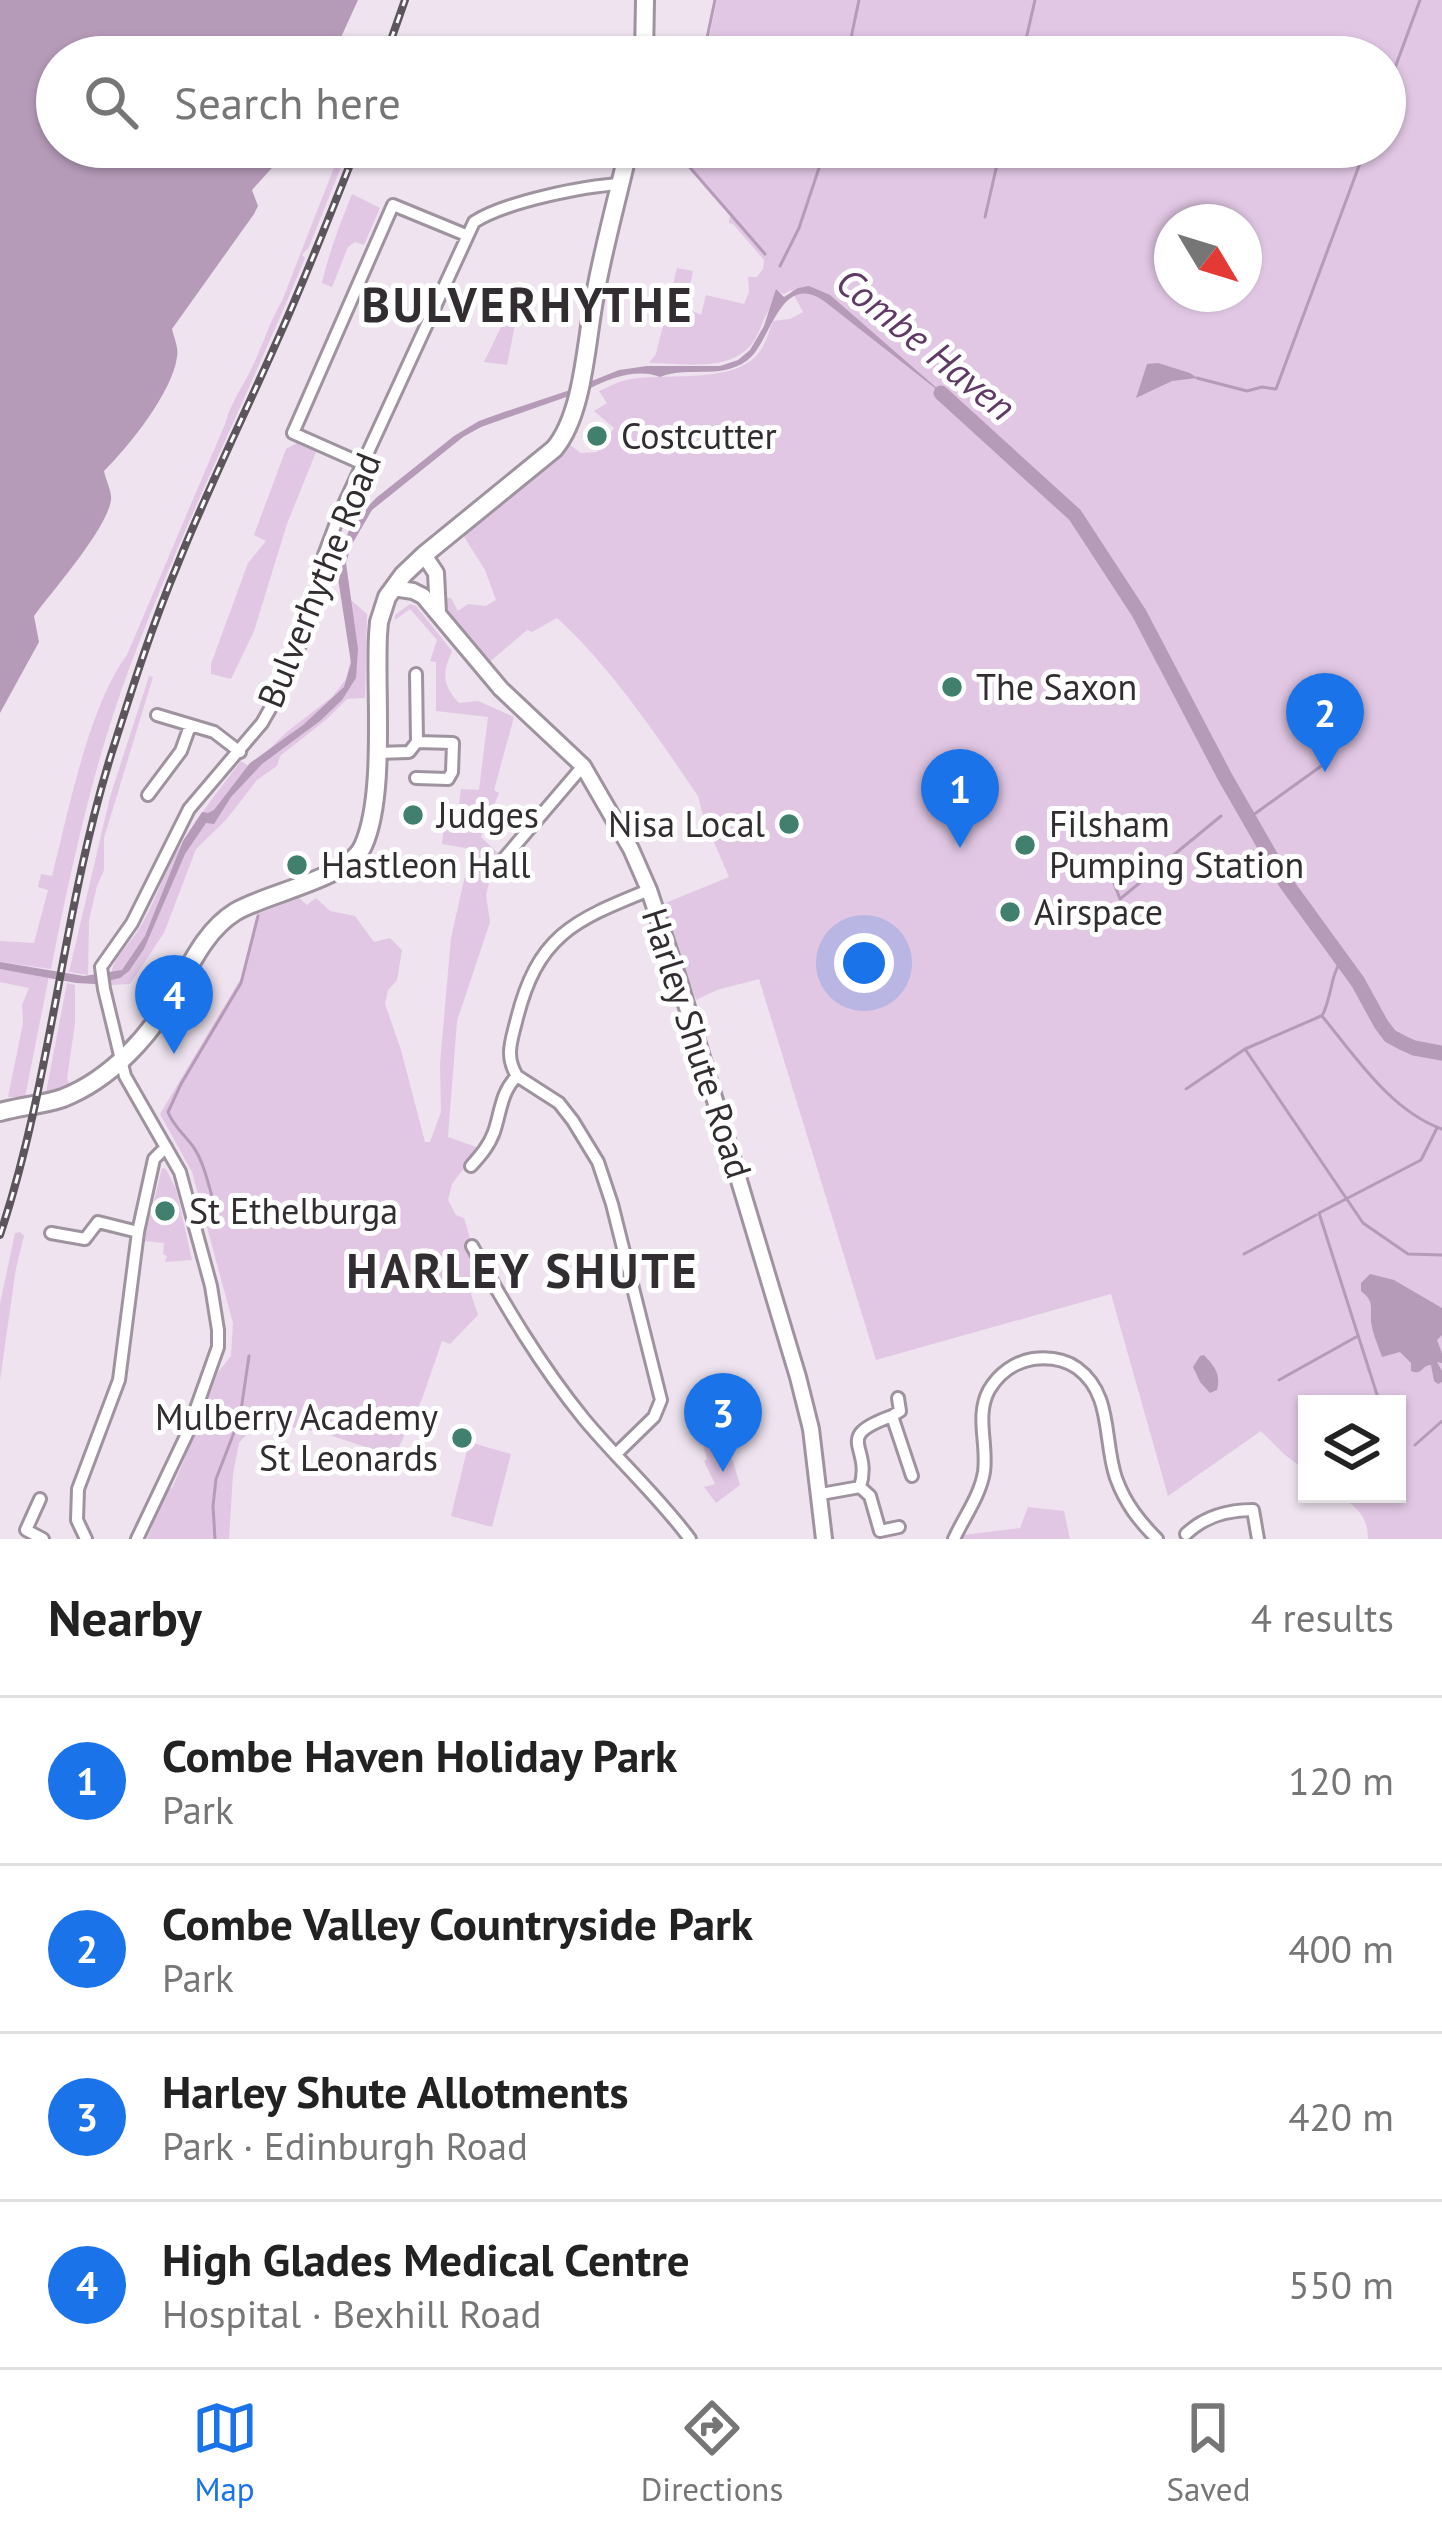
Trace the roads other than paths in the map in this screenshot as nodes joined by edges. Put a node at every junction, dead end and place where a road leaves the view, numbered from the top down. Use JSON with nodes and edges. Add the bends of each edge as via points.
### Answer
{"nodes":[{"id":1,"x":644,"y":0,"type":"edge"},
{"id":2,"x":644,"y":36,"type":"edge"},
{"id":3,"x":624,"y":168,"type":"edge"},
{"id":4,"x":621,"y":184,"type":"junction"},
{"id":5,"x":466,"y":235,"type":"junction"},
{"id":6,"x":363,"y":464,"type":"junction"},
{"id":7,"x":418,"y":560,"type":"junction"},
{"id":8,"x":393,"y":588,"type":"junction"},
{"id":9,"x":438,"y":613,"type":"junction"},
{"id":10,"x":416,"y":674,"type":"dead end"},
{"id":11,"x":157,"y":715,"type":"dead end"},
{"id":12,"x":190,"y":726,"type":"junction"},
{"id":13,"x":417,"y":742,"type":"junction"},
{"id":14,"x":240,"y":752,"type":"junction"},
{"id":15,"x":376,"y":753,"type":"junction"},
{"id":16,"x":583,"y":766,"type":"junction"},
{"id":17,"x":416,"y":778,"type":"dead end"},
{"id":18,"x":148,"y":795,"type":"dead end"},
{"id":19,"x":501,"y":862,"type":"dead end"},
{"id":20,"x":649,"y":890,"type":"junction"},
{"id":21,"x":121,"y":1061,"type":"junction"},
{"id":22,"x":517,"y":1076,"type":"junction"},
{"id":23,"x":0,"y":1111,"type":"edge"},
{"id":24,"x":166,"y":1147,"type":"junction"},
{"id":25,"x":471,"y":1166,"type":"dead end"},
{"id":26,"x":138,"y":1232,"type":"junction"},
{"id":27,"x":51,"y":1233,"type":"dead end"},
{"id":28,"x":472,"y":1246,"type":"dead end"},
{"id":29,"x":898,"y":1398,"type":"dead end"},
{"id":30,"x":892,"y":1416,"type":"junction"},
{"id":31,"x":616,"y":1454,"type":"junction"},
{"id":32,"x":912,"y":1476,"type":"dead end"},
{"id":33,"x":860,"y":1487,"type":"junction"},
{"id":34,"x":1253,"y":1492,"type":"dead end"},
{"id":35,"x":821,"y":1494,"type":"junction"},
{"id":36,"x":40,"y":1499,"type":"dead end"},
{"id":37,"x":1253,"y":1510,"type":"junction"},
{"id":38,"x":899,"y":1527,"type":"dead end"},
{"id":39,"x":1186,"y":1534,"type":"dead end"},
{"id":40,"x":80,"y":1536,"type":"edge"},
{"id":41,"x":43,"y":1539,"type":"edge"},
{"id":42,"x":137,"y":1539,"type":"edge"},
{"id":43,"x":690,"y":1539,"type":"edge"},
{"id":44,"x":824,"y":1539,"type":"edge"},
{"id":45,"x":954,"y":1539,"type":"edge"},
{"id":46,"x":1156,"y":1539,"type":"edge"},
{"id":47,"x":1258,"y":1539,"type":"edge"}],
"edges":[{"from":1,"to":2,"type":"highway"},
{"from":3,"to":4,"type":"highway"},
{"from":4,"to":5,"type":"street","via":[[504,209],[474,222]]},
{"from":4,"to":7,"type":"highway","via":[[566,431]]},
{"from":5,"to":6,"type":"street","name":"Bulverhythe Road"},
{"from":5,"to":6,"type":"street","via":[[393,205],[293,433]]},
{"from":6,"to":14,"type":"street","name":"Bulverhythe Road","via":[[324,555],[290,672]]},
{"from":7,"to":8,"type":"highway"},
{"from":7,"to":9,"type":"main road","via":[[436,574]]},
{"from":8,"to":9,"type":"main road","name":"Harley Shute Road","via":[[418,592]]},
{"from":8,"to":15,"type":"highway","via":[[379,622]]},
{"from":9,"to":16,"type":"main road","name":"Harley Shute Road","via":[[501,689]]},
{"from":10,"to":13,"type":"street"},
{"from":11,"to":12,"type":"street"},
{"from":12,"to":14,"type":"street"},
{"from":12,"to":18,"type":"street","via":[[182,751]]},
{"from":13,"to":15,"type":"street","via":[[409,752]]},
{"from":13,"to":17,"type":"street","via":[[453,743],[448,779]]},
{"from":14,"to":21,"type":"street","name":"Bulverhythe Road","via":[[189,809],[101,967]]},
{"from":15,"to":21,"type":"highway","via":[[373,813],[356,858],[222,922]]},
{"from":16,"to":19,"type":"street"},
{"from":16,"to":20,"type":"main road","name":"Harley Shute Road"},
{"from":20,"to":22,"type":"street","via":[[577,921],[536,962],[508,1052]]},
{"from":20,"to":35,"type":"main road","name":"Harley Shute Road","via":[[782,1318]]},
{"from":21,"to":23,"type":"highway","via":[[66,1097]]},
{"from":21,"to":24,"type":"street","name":"Bulverhythe Road"},
{"from":22,"to":25,"type":"street"},
{"from":22,"to":31,"type":"street","via":[[559,1103],[598,1162],[638,1306],[661,1400]]},
{"from":24,"to":26,"type":"street","via":[[154,1160]]},
{"from":24,"to":42,"type":"street","name":"Bulverhythe Road","via":[[212,1286],[218,1347]]},
{"from":26,"to":27,"type":"street","via":[[98,1222],[85,1239]]},
{"from":26,"to":40,"type":"street","via":[[118,1380],[78,1489]]},
{"from":28,"to":31,"type":"street","via":[[529,1346]]},
{"from":29,"to":30,"type":"street","via":[[900,1411]]},
{"from":30,"to":32,"type":"street"},
{"from":30,"to":33,"type":"street","via":[[858,1434]]},
{"from":31,"to":43,"type":"street"},
{"from":33,"to":35,"type":"street"},
{"from":33,"to":38,"type":"street","via":[[880,1531]]},
{"from":34,"to":37,"type":"street"},
{"from":35,"to":44,"type":"main road","name":"Harley Shute Road"},
{"from":36,"to":41,"type":"street","via":[[26,1531]]},
{"from":37,"to":39,"type":"street","via":[[1196,1520]]},
{"from":37,"to":47,"type":"street"},
{"from":45,"to":46,"type":"street","via":[[983,1479],[990,1388],[1004,1371],[1046,1357],[1068,1362],[1096,1386],[1115,1475]]}]}
